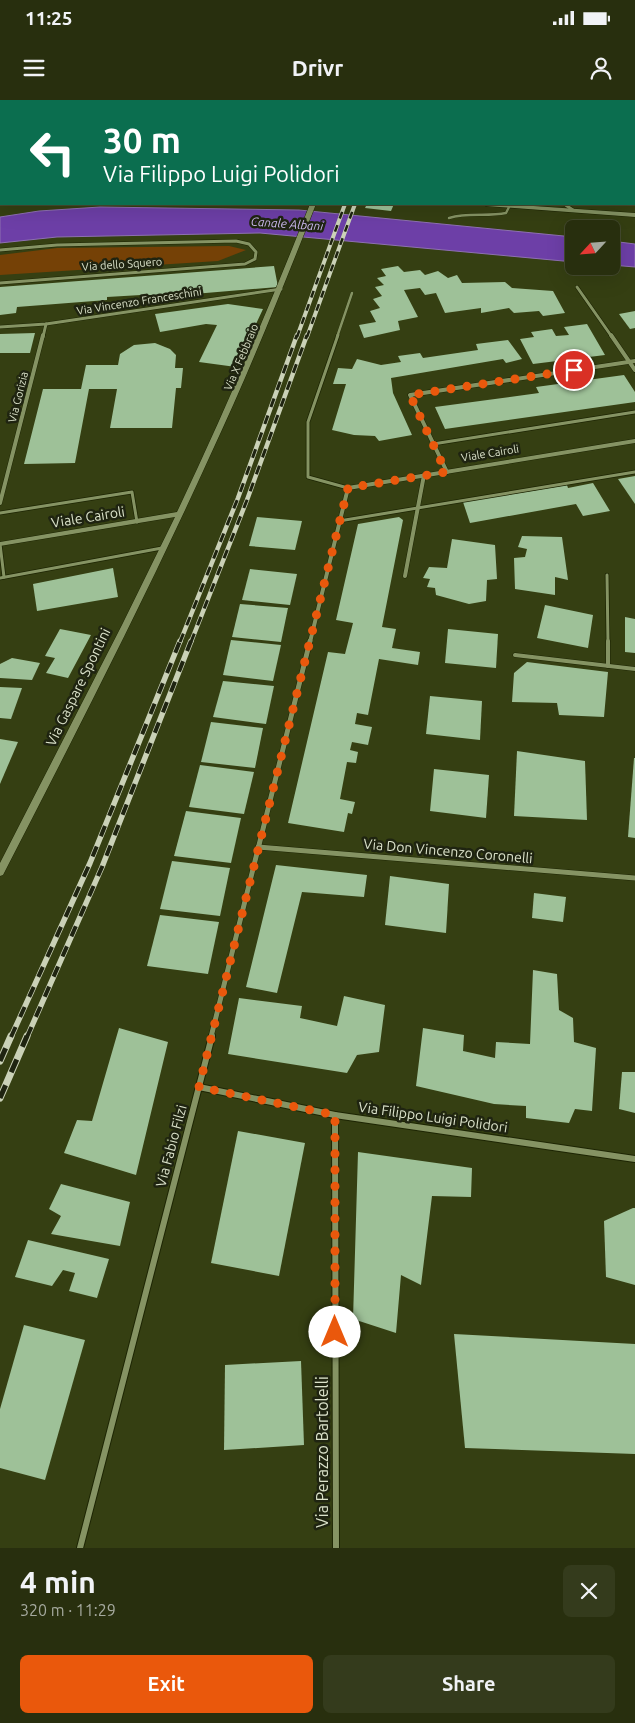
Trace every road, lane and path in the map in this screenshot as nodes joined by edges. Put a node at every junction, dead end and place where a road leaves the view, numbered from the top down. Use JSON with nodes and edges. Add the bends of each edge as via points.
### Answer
{"nodes":[{"id":1,"x":313,"y":205,"type":"edge"},
{"id":2,"x":511,"y":205,"type":"edge"},
{"id":3,"x":566,"y":205,"type":"edge"},
{"id":4,"x":573,"y":210,"type":"junction"},
{"id":5,"x":635,"y":215,"type":"edge"},
{"id":6,"x":449,"y":218,"type":"dead end"},
{"id":7,"x":0,"y":250,"type":"edge"},
{"id":8,"x":0,"y":283,"type":"edge"},
{"id":9,"x":577,"y":287,"type":"dead end"},
{"id":10,"x":281,"y":289,"type":"junction"},
{"id":11,"x":352,"y":293,"type":"dead end"},
{"id":12,"x":46,"y":324,"type":"junction"},
{"id":13,"x":0,"y":327,"type":"edge"},
{"id":14,"x":635,"y":361,"type":"edge"},
{"id":15,"x":629,"y":362,"type":"junction"},
{"id":16,"x":635,"y":370,"type":"edge"},
{"id":17,"x":635,"y":412,"type":"edge"},
{"id":18,"x":635,"y":441,"type":"edge"},
{"id":19,"x":433,"y":444,"type":"junction"},
{"id":20,"x":446,"y":472,"type":"junction"},
{"id":21,"x":635,"y":472,"type":"edge"},
{"id":22,"x":424,"y":475,"type":"junction"},
{"id":23,"x":348,"y":488,"type":"junction"},
{"id":24,"x":0,"y":503,"type":"edge"},
{"id":25,"x":418,"y":508,"type":"junction"},
{"id":26,"x":0,"y":513,"type":"edge"},
{"id":27,"x":180,"y":514,"type":"junction"},
{"id":28,"x":339,"y":521,"type":"junction"},
{"id":29,"x":137,"y":522,"type":"junction"},
{"id":30,"x":0,"y":543,"type":"edge"},
{"id":31,"x":162,"y":548,"type":"junction"},
{"id":32,"x":607,"y":575,"type":"dead end"},
{"id":33,"x":405,"y":576,"type":"dead end"},
{"id":34,"x":2,"y":578,"type":"edge"},
{"id":35,"x":515,"y":655,"type":"dead end"},
{"id":36,"x":608,"y":666,"type":"junction"},
{"id":37,"x":635,"y":669,"type":"edge"},
{"id":38,"x":258,"y":847,"type":"junction"},
{"id":39,"x":0,"y":872,"type":"edge"},
{"id":40,"x":635,"y":878,"type":"edge"},
{"id":41,"x":199,"y":1087,"type":"junction"},
{"id":42,"x":335,"y":1115,"type":"junction"},
{"id":43,"x":635,"y":1159,"type":"edge"},
{"id":44,"x":80,"y":1548,"type":"edge"},
{"id":45,"x":336,"y":1548,"type":"edge"}],
"edges":[{"from":1,"to":10,"type":"street","name":"Via X Febbraio"},
{"from":2,"to":4,"type":"street"},
{"from":2,"to":6,"type":"lane","via":[[506,213],[496,216],[463,214]]},
{"from":3,"to":4,"type":"street"},
{"from":4,"to":5,"type":"street"},
{"from":7,"to":8,"type":"street","name":"Via dello Squero","via":[[57,245],[236,241],[249,244],[256,252],[255,259],[245,264]]},
{"from":9,"to":15,"type":"street"},
{"from":10,"to":12,"type":"street","name":"Via Vincenzo Franceschini"},
{"from":10,"to":27,"type":"street","name":"Via X Febbraio","via":[[203,469]]},
{"from":11,"to":23,"type":"lane","via":[[308,422],[308,477]]},
{"from":12,"to":13,"type":"street","name":"Via Vincenzo Franceschini"},
{"from":12,"to":24,"type":"street","name":"Via Gorizia"},
{"from":14,"to":15,"type":"street"},
{"from":15,"to":16,"type":"street"},
{"from":15,"to":19,"type":"street","via":[[410,395]]},
{"from":17,"to":19,"type":"lane"},
{"from":18,"to":20,"type":"street","name":"Viale Cairoli"},
{"from":19,"to":20,"type":"street"},
{"from":20,"to":22,"type":"street","name":"Viale Cairoli"},
{"from":21,"to":25,"type":"lane"},
{"from":22,"to":23,"type":"street","name":"Viale Cairoli"},
{"from":22,"to":25,"type":"street"},
{"from":23,"to":28,"type":"street","name":"Via Fabio Filzi"},
{"from":25,"to":28,"type":"lane"},
{"from":25,"to":33,"type":"street"},
{"from":26,"to":29,"type":"lane","via":[[132,492]]},
{"from":27,"to":29,"type":"street","name":"Viale Cairoli"},
{"from":27,"to":31,"type":"street","name":"Via Gaspare Spontini"},
{"from":28,"to":38,"type":"street","name":"Via Fabio Filzi"},
{"from":29,"to":30,"type":"street","name":"Viale Cairoli"},
{"from":30,"to":34,"type":"lane"},
{"from":31,"to":34,"type":"lane"},
{"from":31,"to":39,"type":"street","name":"Via Gaspare Spontini"},
{"from":32,"to":36,"type":"lane"},
{"from":35,"to":36,"type":"lane"},
{"from":36,"to":37,"type":"lane"},
{"from":38,"to":40,"type":"street","name":"Via Don Vincenzo Coronelli"},
{"from":38,"to":41,"type":"street","name":"Via Fabio Filzi"},
{"from":41,"to":42,"type":"street","name":"Via Filippo Luigi Polidori"},
{"from":41,"to":44,"type":"street","name":"Via Fabio Filzi"},
{"from":42,"to":43,"type":"street","name":"Via Filippo Luigi Polidori"},
{"from":42,"to":45,"type":"street","name":"Via Perazzo Bartolelli"}]}
